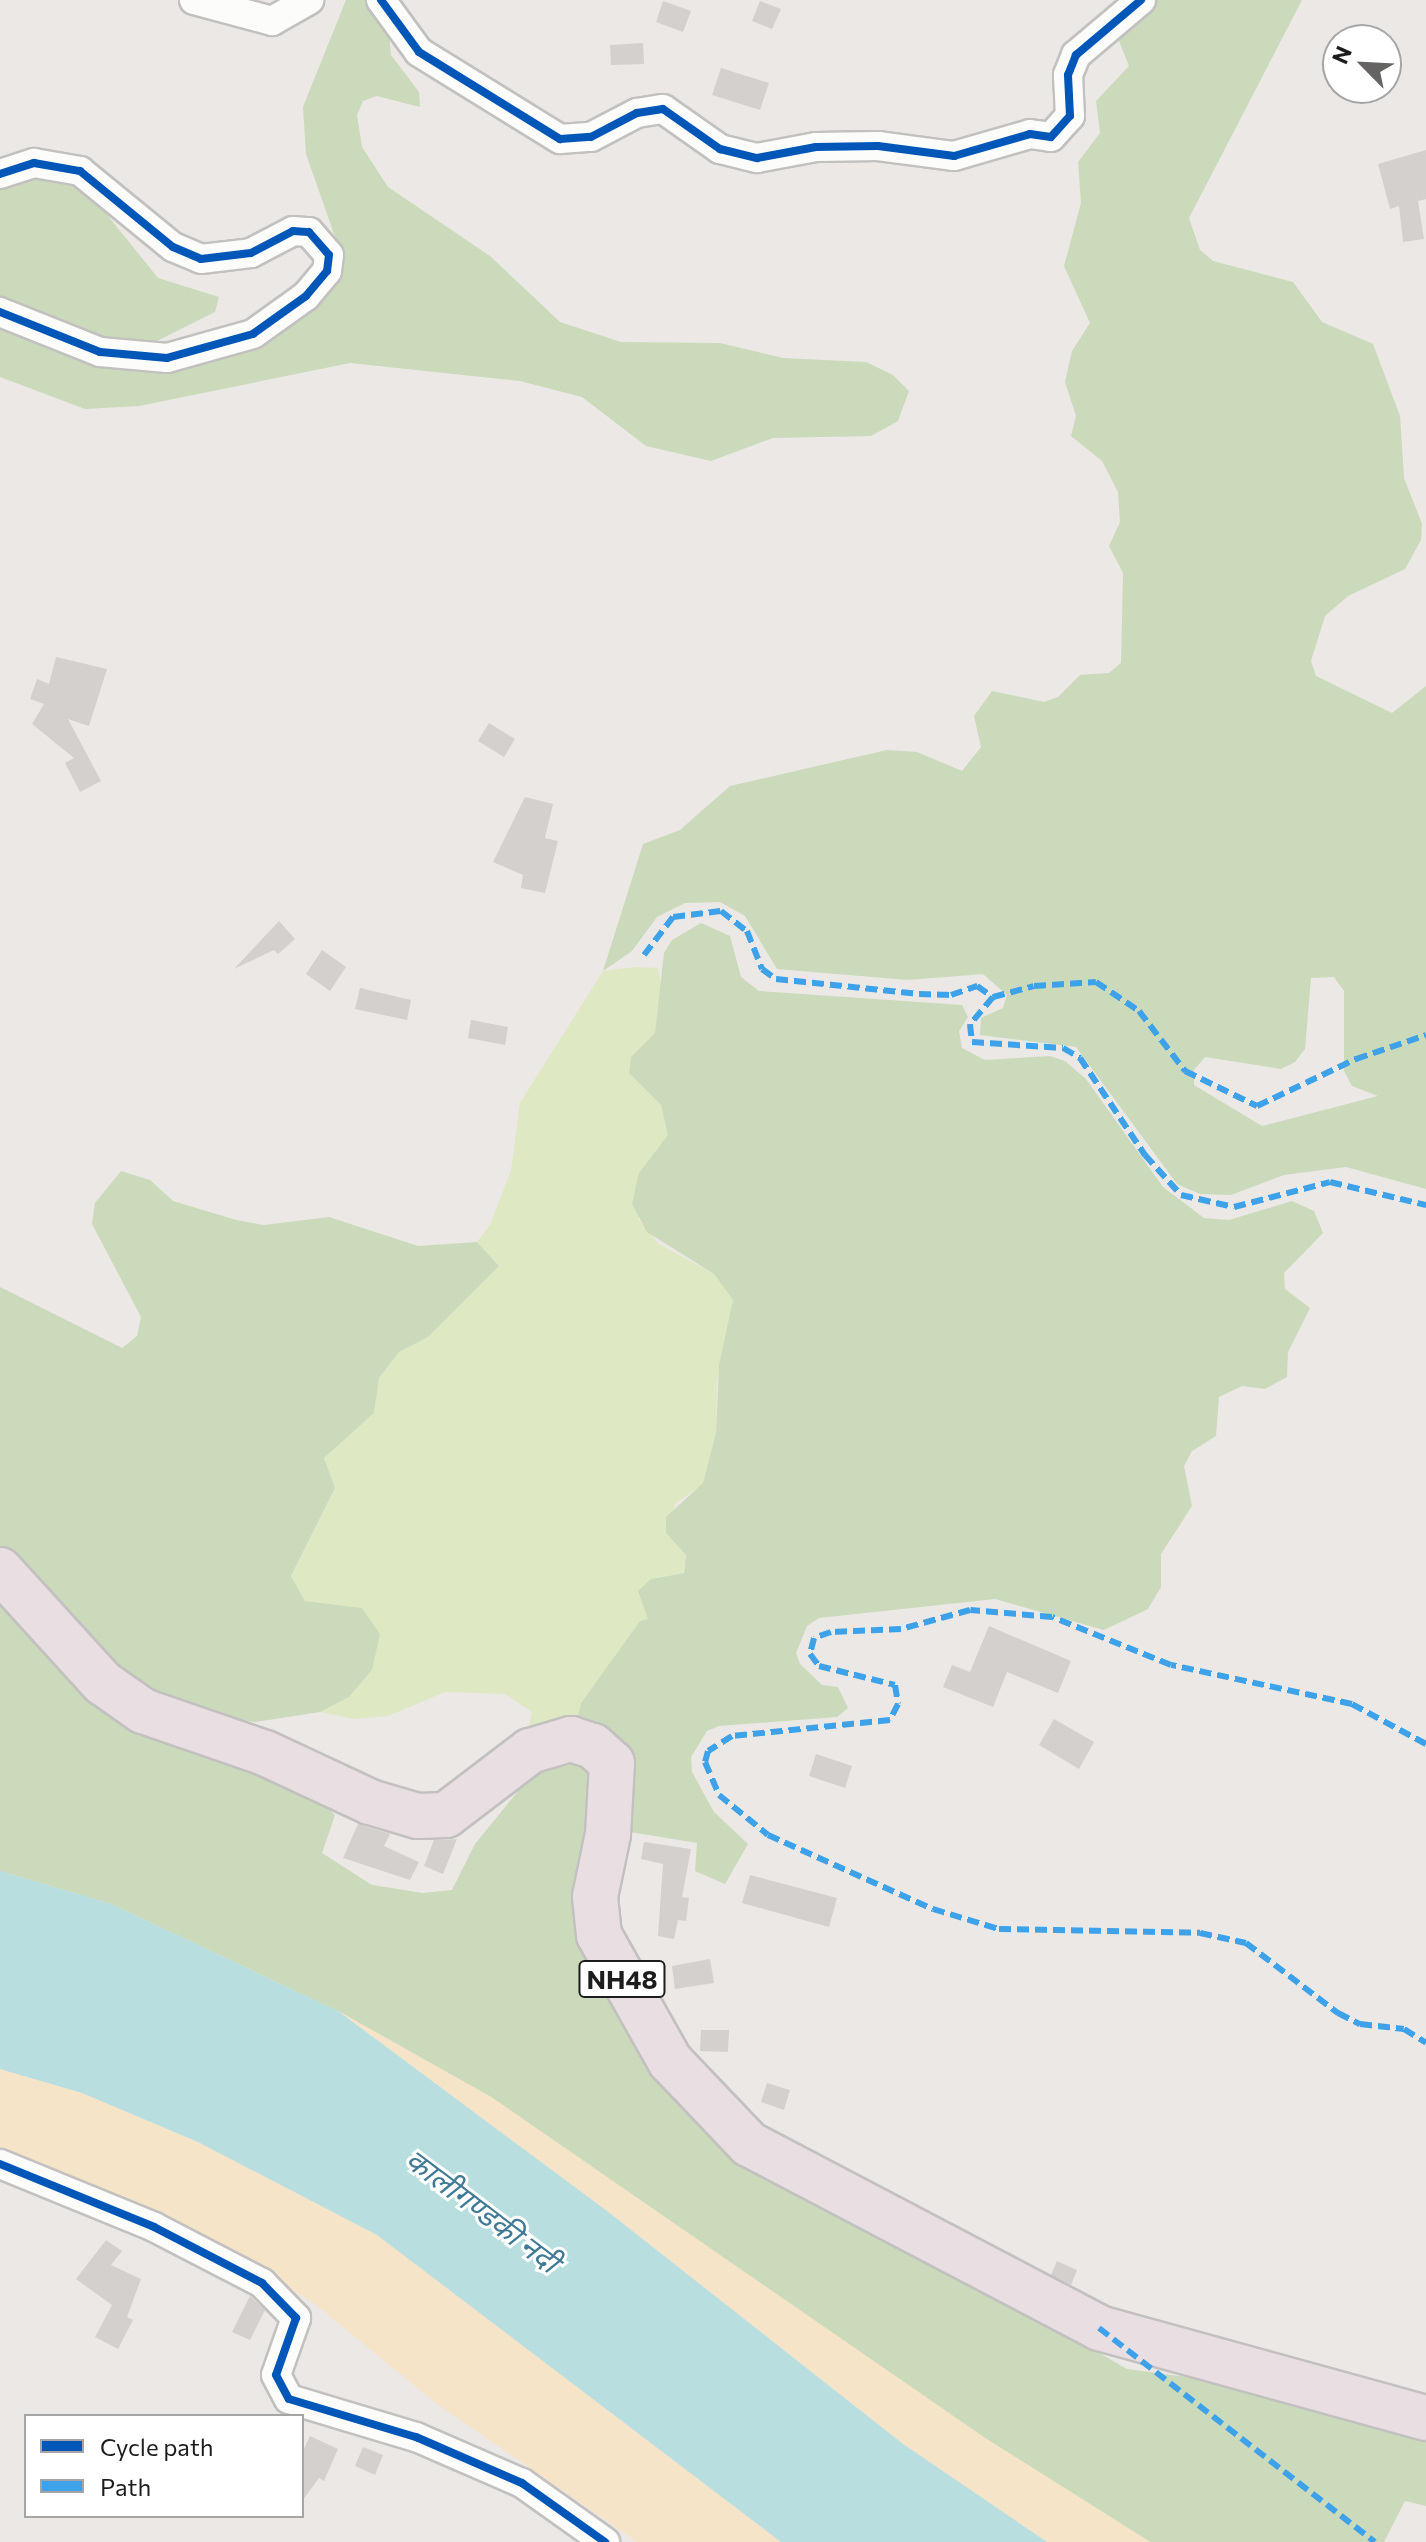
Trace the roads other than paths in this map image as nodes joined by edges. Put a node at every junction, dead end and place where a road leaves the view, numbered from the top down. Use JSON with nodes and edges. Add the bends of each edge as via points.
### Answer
{"nodes":[{"id":1,"x":194,"y":0,"type":"edge"},
{"id":2,"x":309,"y":0,"type":"edge"},
{"id":3,"x":381,"y":0,"type":"edge"},
{"id":4,"x":1141,"y":0,"type":"edge"},
{"id":5,"x":0,"y":174,"type":"edge"},
{"id":6,"x":0,"y":312,"type":"edge"},
{"id":7,"x":0,"y":1570,"type":"edge"},
{"id":8,"x":0,"y":2164,"type":"edge"},
{"id":9,"x":1426,"y":2418,"type":"edge"},
{"id":10,"x":605,"y":2542,"type":"edge"}],
"edges":[{"from":1,"to":2,"type":"street","via":[[272,21]]},
{"from":3,"to":4,"type":"street","via":[[419,52],[560,139],[591,137],[637,113],[663,109],[720,149],[757,158],[878,146],[954,156],[1030,134],[1051,137],[1070,116],[1068,75],[1076,55]]},
{"from":5,"to":6,"type":"street","via":[[34,163],[80,171],[173,247],[201,259],[251,253],[293,231],[309,232],[329,255],[327,271],[306,296],[253,334],[167,358],[100,352]]},
{"from":7,"to":9,"type":"highway","number":"NH48","via":[[103,1683],[143,1711],[265,1753],[394,1809],[446,1815],[530,1751],[571,1739],[593,1746],[612,1763],[608,1834],[595,1897],[599,1935],[670,2061],[749,2144],[1099,2328]]},
{"from":8,"to":10,"type":"street","via":[[154,2227],[262,2283],[296,2318],[276,2375],[289,2399],[416,2437],[522,2483]]}]}
